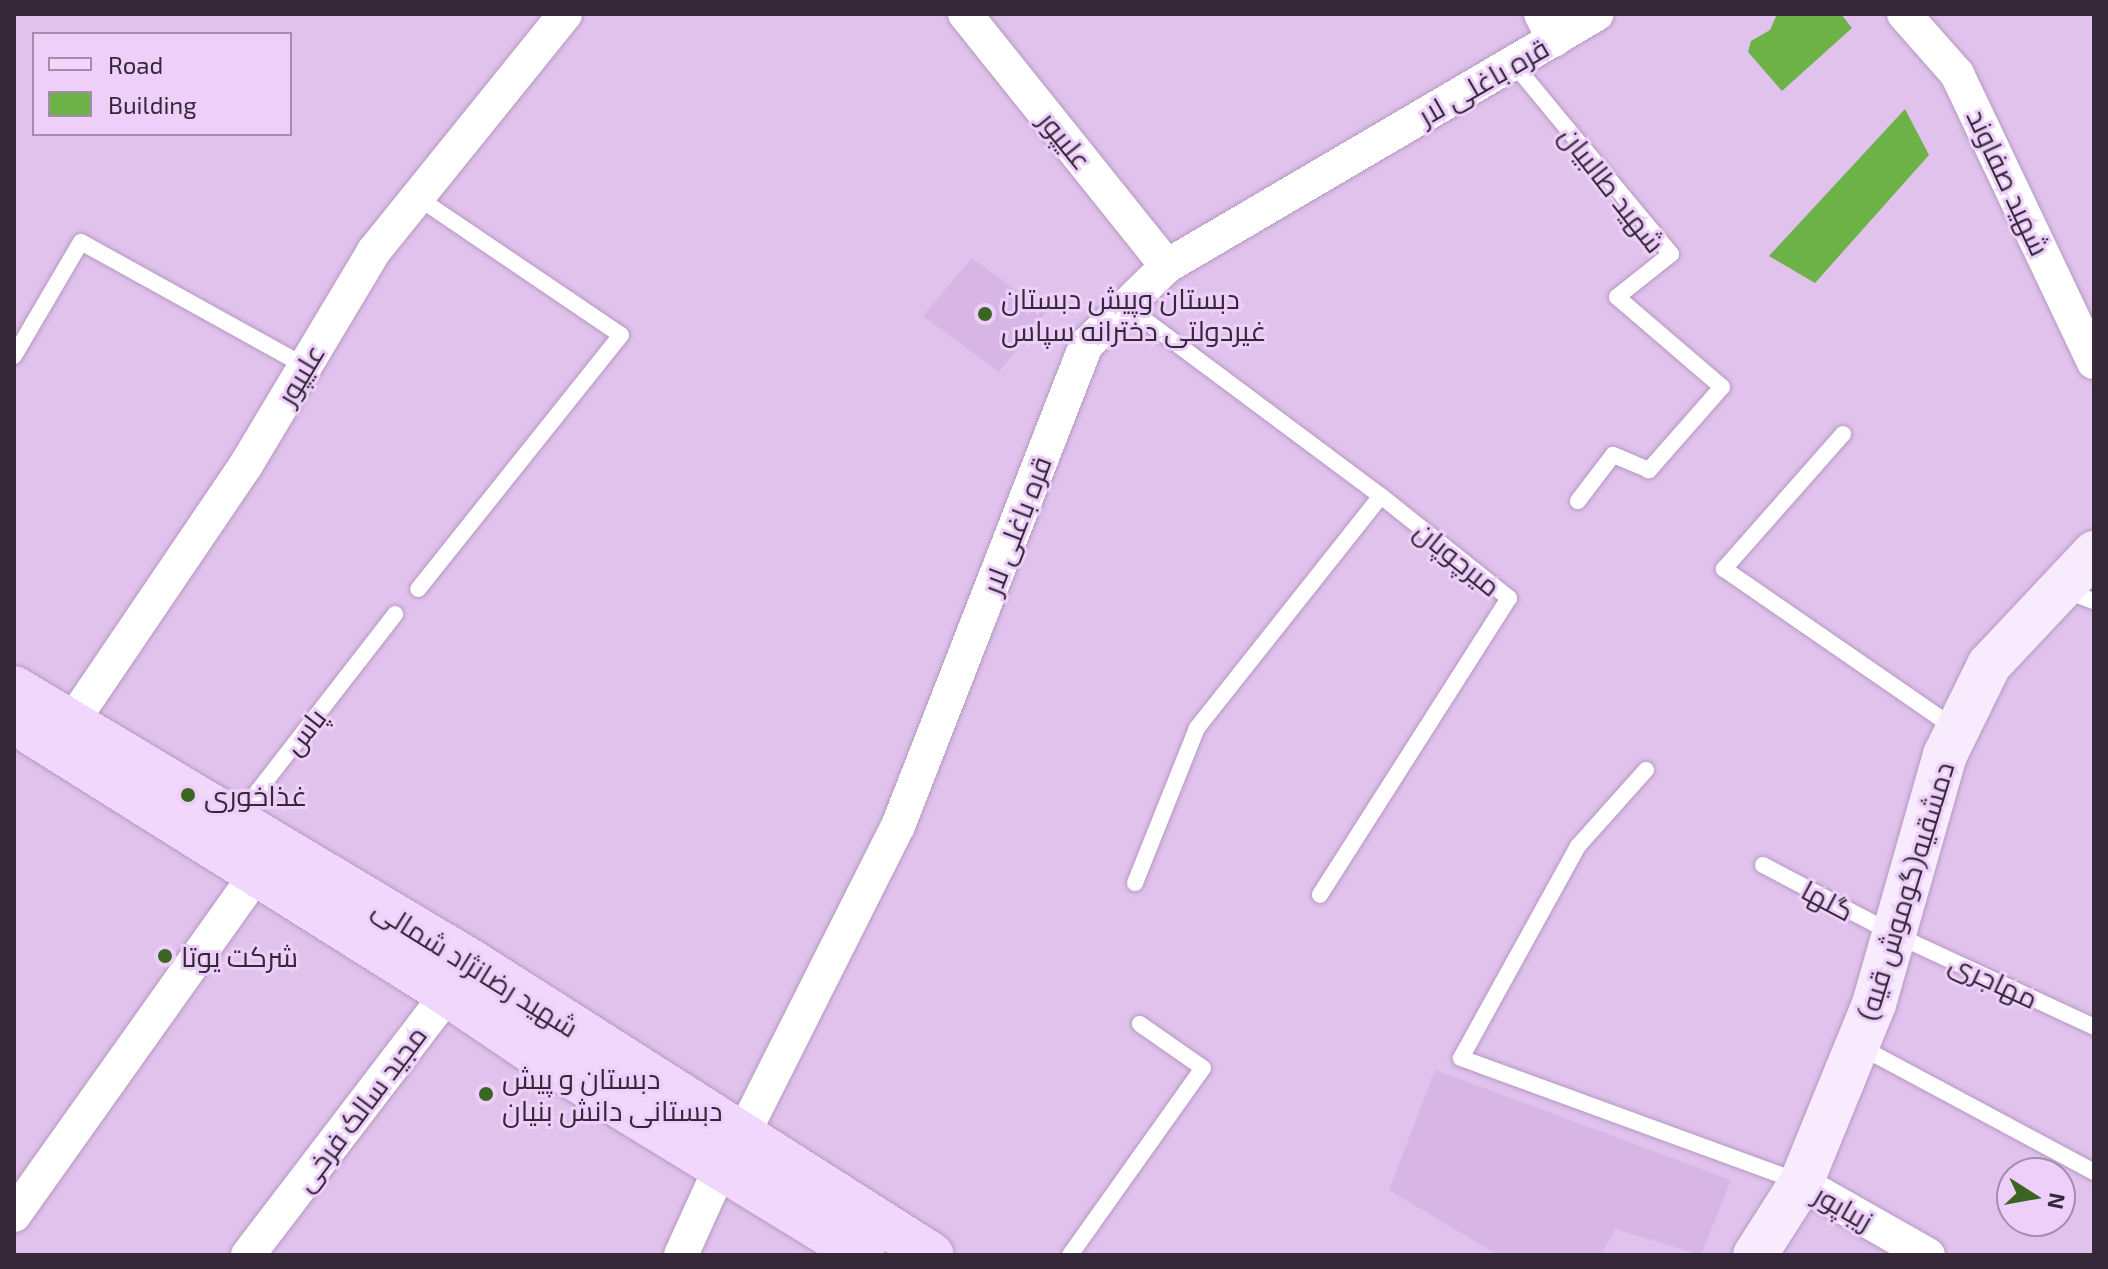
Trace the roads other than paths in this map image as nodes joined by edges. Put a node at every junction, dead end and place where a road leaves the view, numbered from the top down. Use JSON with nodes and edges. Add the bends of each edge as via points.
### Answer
{"nodes":[{"id":1,"x":565,"y":14,"type":"edge"},
{"id":2,"x":965,"y":14,"type":"edge"},
{"id":3,"x":1597,"y":14,"type":"edge"},
{"id":4,"x":1904,"y":14,"type":"edge"},
{"id":5,"x":1547,"y":27,"type":"edge"},
{"id":6,"x":1513,"y":63,"type":"junction"},
{"id":7,"x":417,"y":197,"type":"junction"},
{"id":8,"x":1167,"y":266,"type":"junction"},
{"id":9,"x":1126,"y":306,"type":"junction"},
{"id":10,"x":14,"y":356,"type":"edge"},
{"id":11,"x":2094,"y":362,"type":"edge"},
{"id":12,"x":305,"y":366,"type":"junction"},
{"id":13,"x":1843,"y":434,"type":"dead end"},
{"id":14,"x":1381,"y":496,"type":"junction"},
{"id":15,"x":1578,"y":501,"type":"dead end"},
{"id":16,"x":2094,"y":553,"type":"edge"},
{"id":17,"x":418,"y":589,"type":"dead end"},
{"id":18,"x":2078,"y":595,"type":"edge"},
{"id":19,"x":395,"y":614,"type":"dead end"},
{"id":20,"x":14,"y":688,"type":"edge"},
{"id":21,"x":14,"y":723,"type":"edge"},
{"id":22,"x":1957,"y":730,"type":"junction"},
{"id":23,"x":63,"y":735,"type":"junction"},
{"id":24,"x":1646,"y":770,"type":"dead end"},
{"id":25,"x":224,"y":834,"type":"junction"},
{"id":26,"x":266,"y":859,"type":"junction"},
{"id":27,"x":1763,"y":865,"type":"dead end"},
{"id":28,"x":1135,"y":883,"type":"dead end"},
{"id":29,"x":1320,"y":895,"type":"dead end"},
{"id":30,"x":1894,"y":934,"type":"junction"},
{"id":31,"x":459,"y":978,"type":"junction"},
{"id":32,"x":1140,"y":1024,"type":"dead end"},
{"id":33,"x":2094,"y":1027,"type":"edge"},
{"id":34,"x":1857,"y":1045,"type":"junction"},
{"id":35,"x":732,"y":1150,"type":"junction"},
{"id":36,"x":2094,"y":1172,"type":"edge"},
{"id":37,"x":1801,"y":1183,"type":"junction"},
{"id":38,"x":14,"y":1215,"type":"edge"},
{"id":39,"x":248,"y":1255,"type":"edge"},
{"id":40,"x":681,"y":1255,"type":"edge"},
{"id":41,"x":863,"y":1255,"type":"edge"},
{"id":42,"x":932,"y":1255,"type":"edge"},
{"id":43,"x":1070,"y":1255,"type":"edge"},
{"id":44,"x":1755,"y":1255,"type":"edge"},
{"id":45,"x":1928,"y":1255,"type":"edge"}],
"edges":[{"from":1,"to":7,"type":"street","name":"علیپور"},
{"from":2,"to":8,"type":"street","name":"علیپور"},
{"from":3,"to":5,"type":"street","name":"قره باغلی لار"},
{"from":4,"to":11,"type":"street","name":"شهید صفاوند","via":[[1957,74]]},
{"from":5,"to":6,"type":"street","name":"قره باغلی لار"},
{"from":6,"to":8,"type":"street","name":"قره باغلی لار"},
{"from":6,"to":15,"type":"lane","name":"شهید طالبیان","via":[[1671,254],[1617,297],[1722,387],[1649,470],[1613,455]]},
{"from":7,"to":12,"type":"street","name":"علیپور","via":[[374,251]]},
{"from":7,"to":17,"type":"lane","via":[[621,335]]},
{"from":8,"to":9,"type":"street","name":"قره باغلی لار"},
{"from":9,"to":14,"type":"lane","name":"میرچوپان"},
{"from":9,"to":35,"type":"street","name":"قره باغلی لار","via":[[1086,345],[898,826]]},
{"from":10,"to":12,"type":"lane","via":[[81,242]]},
{"from":12,"to":23,"type":"street","name":"علیپور","via":[[246,465]]},
{"from":13,"to":22,"type":"lane","via":[[1724,569]]},
{"from":14,"to":28,"type":"lane","via":[[1197,728]]},
{"from":14,"to":29,"type":"lane","name":"میرچوپان","via":[[1509,598]]},
{"from":16,"to":18,"type":"main road","name":"دمشقیه(گوموش قیه)"},
{"from":18,"to":22,"type":"main road","name":"دمشقیه(گوموش قیه)","via":[[1989,665]]},
{"from":19,"to":25,"type":"lane","name":"پاس"},
{"from":20,"to":23,"type":"main road","name":"شهید رضانژاد شمالی"},
{"from":21,"to":23,"type":"main road","name":"شهید رضانژاد شمالی"},
{"from":22,"to":30,"type":"main road","name":"دمشقیه(گوموش قیه)","via":[[1945,755]]},
{"from":23,"to":25,"type":"main road","name":"شهید رضانژاد شمالی"},
{"from":24,"to":37,"type":"lane","via":[[1578,846],[1461,1058]]},
{"from":25,"to":26,"type":"main road","name":"شهید رضانژاد شمالی"},
{"from":26,"to":31,"type":"main road","name":"شهید رضانژاد شمالی"},
{"from":26,"to":38,"type":"street"},
{"from":27,"to":30,"type":"lane","name":"گلها"},
{"from":30,"to":33,"type":"lane","name":"مهاجری"},
{"from":30,"to":34,"type":"main road","name":"دمشقیه(گوموش قیه)"},
{"from":31,"to":35,"type":"main road","name":"شهید رضانژاد شمالی","via":[[543,1059]]},
{"from":31,"to":39,"type":"street","name":"مجید سالک فرخی"},
{"from":32,"to":43,"type":"lane","via":[[1203,1068]]},
{"from":34,"to":36,"type":"lane"},
{"from":34,"to":37,"type":"main road","name":"دمشقیه(گوموش قیه)"},
{"from":35,"to":40,"type":"street","name":"قره باغلی لار"},
{"from":35,"to":41,"type":"main road","name":"شهید رضانژاد شمالی"},
{"from":35,"to":42,"type":"main road","name":"شهید رضانژاد شمالی"},
{"from":37,"to":44,"type":"main road","name":"دمشقیه(گوموش قیه)"},
{"from":37,"to":45,"type":"street","name":"زیباپور"}]}
